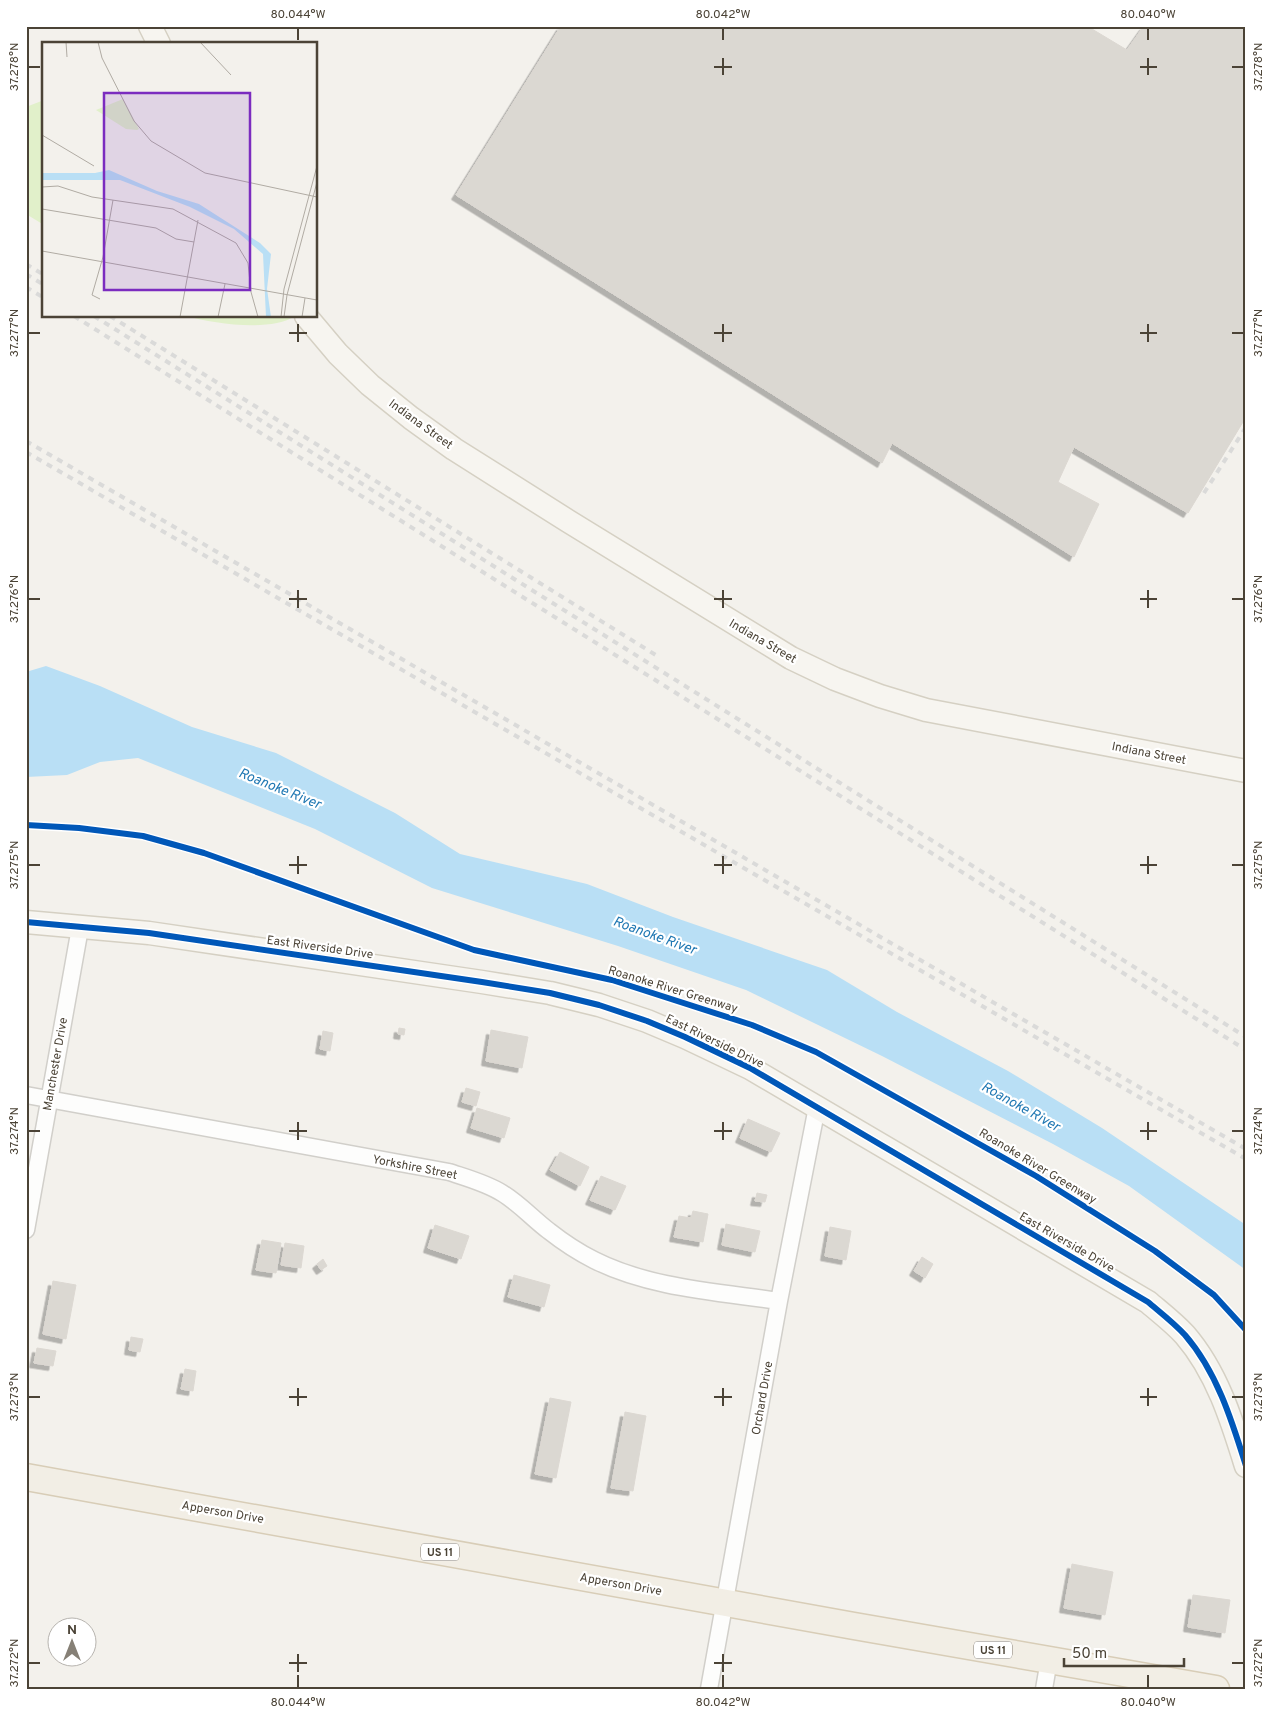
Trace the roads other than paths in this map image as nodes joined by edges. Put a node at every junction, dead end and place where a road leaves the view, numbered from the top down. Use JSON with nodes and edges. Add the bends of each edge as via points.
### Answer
{"nodes":[{"id":1,"x":150,"y":26,"type":"edge"},
{"id":2,"x":158,"y":42,"type":"edge"},
{"id":3,"x":308,"y":318,"type":"edge"},
{"id":4,"x":1246,"y":771,"type":"edge"},
{"id":5,"x":26,"y":922,"type":"edge"},
{"id":6,"x":80,"y":928,"type":"junction"},
{"id":7,"x":26,"y":1095,"type":"edge"},
{"id":8,"x":49,"y":1099,"type":"junction"},
{"id":9,"x":817,"y":1107,"type":"junction"},
{"id":10,"x":26,"y":1230,"type":"edge"},
{"id":11,"x":779,"y":1301,"type":"junction"},
{"id":12,"x":1246,"y":1466,"type":"edge"},
{"id":13,"x":26,"y":1477,"type":"edge"},
{"id":14,"x":725,"y":1602,"type":"junction"},
{"id":15,"x":1049,"y":1660,"type":"junction"},
{"id":16,"x":709,"y":1689,"type":"edge"},
{"id":17,"x":1044,"y":1689,"type":"edge"},
{"id":18,"x":1216,"y":1689,"type":"edge"}],
"edges":[{"from":1,"to":2,"type":"street"},
{"from":3,"to":4,"type":"street","name":"Indiana Street","via":[[370,385],[411,418],[576,526],[791,658],[871,693],[926,710]]},
{"from":5,"to":6,"type":"street","name":"East Riverside Drive"},
{"from":6,"to":8,"type":"street","name":"Manchester Drive"},
{"from":6,"to":9,"type":"street","name":"East Riverside Drive","via":[[149,933],[550,994],[647,1021],[685,1037],[750,1068]]},
{"from":7,"to":8,"type":"street","name":"Yorkshire Street"},
{"from":8,"to":10,"type":"street","name":"Manchester Drive"},
{"from":8,"to":11,"type":"street","name":"Yorkshire Street","via":[[449,1172],[501,1192],[574,1249],[630,1275],[660,1283]]},
{"from":9,"to":11,"type":"street","name":"Orchard Drive"},
{"from":9,"to":12,"type":"street","name":"East Riverside Drive","via":[[1148,1302],[1165,1316],[1185,1335],[1215,1382]]},
{"from":11,"to":14,"type":"street","name":"Orchard Drive"},
{"from":13,"to":14,"type":"main road","name":"Apperson Drive","number":"US 11"},
{"from":14,"to":15,"type":"main road","name":"Apperson Drive","number":"US 11"},
{"from":14,"to":16,"type":"street","name":"Orchard Drive"},
{"from":15,"to":17,"type":"street"},
{"from":15,"to":18,"type":"main road","name":"Apperson Drive","number":"US 11"}]}
